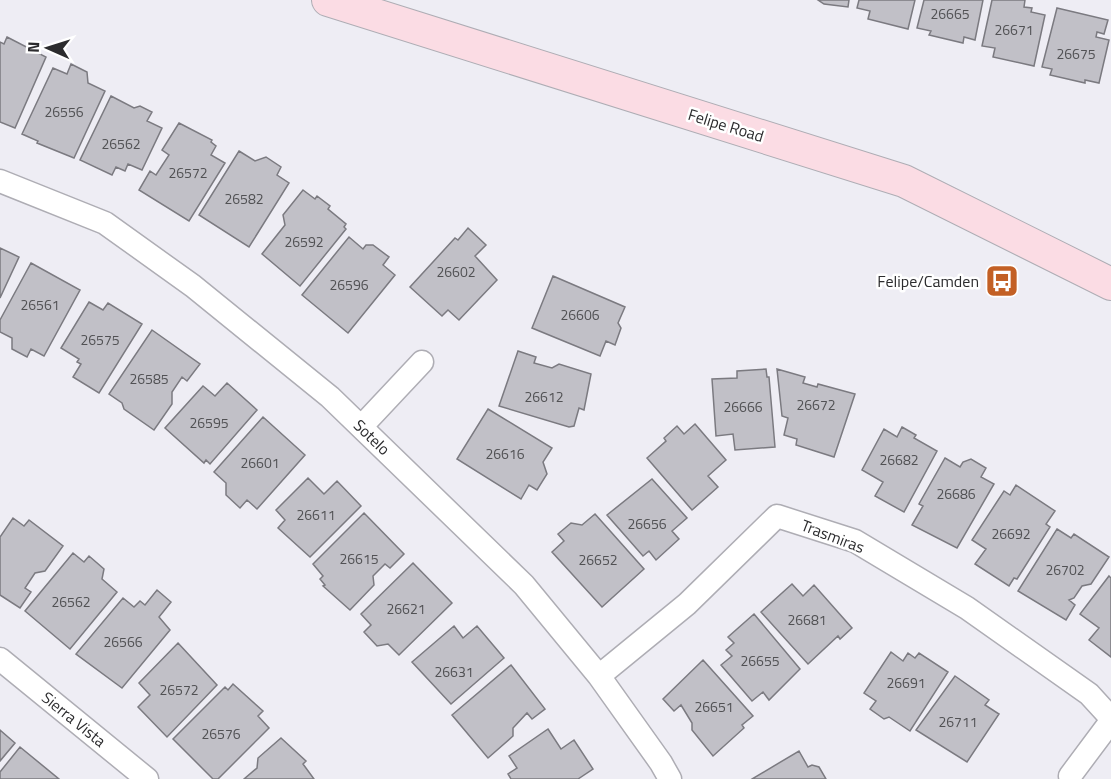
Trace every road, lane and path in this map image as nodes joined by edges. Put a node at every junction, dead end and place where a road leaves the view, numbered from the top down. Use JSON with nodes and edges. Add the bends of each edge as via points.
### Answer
{"nodes":[{"id":1,"x":328,"y":0,"type":"edge"},
{"id":2,"x":0,"y":181,"type":"edge"},
{"id":3,"x":1111,"y":284,"type":"edge"},
{"id":4,"x":422,"y":362,"type":"dead end"},
{"id":5,"x":361,"y":426,"type":"junction"},
{"id":6,"x":0,"y":660,"type":"edge"},
{"id":7,"x":599,"y":676,"type":"junction"},
{"id":8,"x":1111,"y":719,"type":"edge"},
{"id":9,"x":1070,"y":776,"type":"dead end"},
{"id":10,"x":147,"y":779,"type":"edge"},
{"id":11,"x":670,"y":779,"type":"edge"}],
"edges":[{"from":1,"to":3,"type":"main road","name":"Felipe Road","via":[[904,181]]},
{"from":2,"to":5,"type":"street","name":"Sotelo","via":[[105,223],[279,352]]},
{"from":4,"to":5,"type":"street"},
{"from":5,"to":7,"type":"street","name":"Sotelo","via":[[524,585]]},
{"from":6,"to":10,"type":"street","name":"Sierra Vista"},
{"from":7,"to":8,"type":"street","name":"Trasmiras","via":[[687,604],[777,516],[855,541],[967,608],[1089,694]]},
{"from":7,"to":11,"type":"street","name":"Sotelo"},
{"from":8,"to":9,"type":"street"}]}
